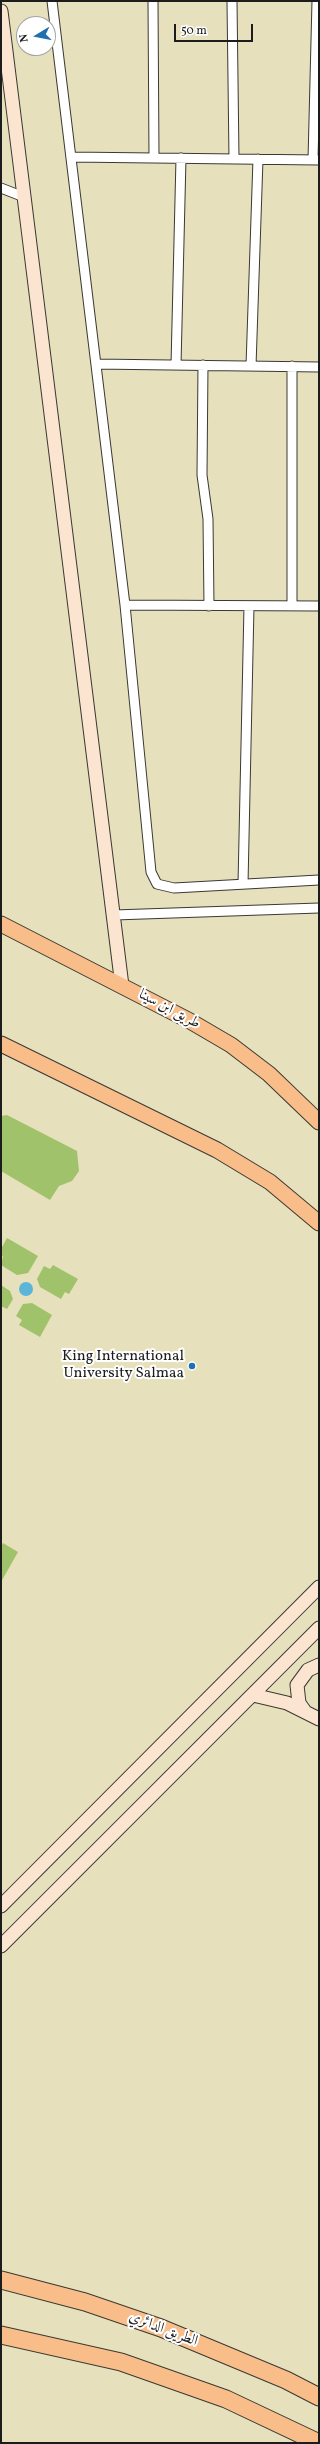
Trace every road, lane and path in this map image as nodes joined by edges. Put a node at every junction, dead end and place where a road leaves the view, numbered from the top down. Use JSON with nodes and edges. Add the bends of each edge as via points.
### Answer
{"nodes":[{"id":1,"x":52,"y":1,"type":"edge"},
{"id":2,"x":153,"y":1,"type":"edge"},
{"id":3,"x":232,"y":1,"type":"edge"},
{"id":4,"x":317,"y":1,"type":"edge"},
{"id":5,"x":1,"y":16,"type":"edge"},
{"id":6,"x":71,"y":157,"type":"junction"},
{"id":7,"x":154,"y":158,"type":"junction"},
{"id":8,"x":181,"y":158,"type":"junction"},
{"id":9,"x":234,"y":159,"type":"junction"},
{"id":10,"x":258,"y":159,"type":"junction"},
{"id":11,"x":316,"y":160,"type":"edge"},
{"id":12,"x":1,"y":188,"type":"edge"},
{"id":13,"x":24,"y":196,"type":"junction"},
{"id":14,"x":96,"y":364,"type":"junction"},
{"id":15,"x":176,"y":365,"type":"junction"},
{"id":16,"x":203,"y":366,"type":"junction"},
{"id":17,"x":251,"y":366,"type":"junction"},
{"id":18,"x":292,"y":366,"type":"junction"},
{"id":19,"x":319,"y":367,"type":"edge"},
{"id":20,"x":126,"y":605,"type":"junction"},
{"id":21,"x":209,"y":606,"type":"junction"},
{"id":22,"x":249,"y":606,"type":"junction"},
{"id":23,"x":292,"y":606,"type":"junction"},
{"id":24,"x":319,"y":606,"type":"edge"},
{"id":25,"x":319,"y":880,"type":"edge"},
{"id":26,"x":243,"y":884,"type":"junction"},
{"id":27,"x":319,"y":908,"type":"edge"},
{"id":28,"x":114,"y":916,"type":"junction"},
{"id":29,"x":1,"y":924,"type":"edge"},
{"id":30,"x":122,"y":986,"type":"junction"},
{"id":31,"x":1,"y":1044,"type":"edge"},
{"id":32,"x":319,"y":1122,"type":"edge"},
{"id":33,"x":319,"y":1223,"type":"edge"},
{"id":34,"x":319,"y":1587,"type":"edge"},
{"id":35,"x":319,"y":1628,"type":"edge"},
{"id":36,"x":319,"y":1665,"type":"edge"},
{"id":37,"x":253,"y":1695,"type":"junction"},
{"id":38,"x":304,"y":1710,"type":"junction"},
{"id":39,"x":319,"y":1719,"type":"edge"},
{"id":40,"x":1,"y":1906,"type":"edge"},
{"id":41,"x":1,"y":1946,"type":"edge"},
{"id":42,"x":1,"y":2280,"type":"edge"},
{"id":43,"x":1,"y":2335,"type":"edge"},
{"id":44,"x":319,"y":2397,"type":"edge"},
{"id":45,"x":319,"y":2443,"type":"edge"}],
"edges":[{"from":1,"to":6,"type":"street"},
{"from":2,"to":7,"type":"street"},
{"from":3,"to":9,"type":"street"},
{"from":4,"to":11,"type":"street"},
{"from":5,"to":13,"type":"street"},
{"from":6,"to":7,"type":"street"},
{"from":6,"to":14,"type":"street"},
{"from":7,"to":8,"type":"street"},
{"from":8,"to":9,"type":"street"},
{"from":8,"to":15,"type":"street"},
{"from":9,"to":10,"type":"street"},
{"from":10,"to":11,"type":"street"},
{"from":10,"to":17,"type":"street"},
{"from":12,"to":13,"type":"street"},
{"from":13,"to":28,"type":"street"},
{"from":14,"to":15,"type":"street"},
{"from":14,"to":20,"type":"street"},
{"from":15,"to":16,"type":"street"},
{"from":16,"to":17,"type":"street"},
{"from":16,"to":21,"type":"street","via":[[202,479],[208,519]]},
{"from":17,"to":18,"type":"street"},
{"from":18,"to":19,"type":"street"},
{"from":18,"to":23,"type":"street"},
{"from":20,"to":21,"type":"street"},
{"from":20,"to":26,"type":"street","via":[[153,879],[157,884],[174,888]]},
{"from":21,"to":22,"type":"street"},
{"from":22,"to":23,"type":"street"},
{"from":22,"to":26,"type":"street"},
{"from":23,"to":24,"type":"street"},
{"from":25,"to":26,"type":"street"},
{"from":27,"to":28,"type":"street"},
{"from":28,"to":30,"type":"street"},
{"from":29,"to":30,"type":"main road","name":"طريق ابن سينا"},
{"from":30,"to":32,"type":"main road","name":"طريق ابن سينا","via":[[231,1045],[269,1074]]},
{"from":31,"to":33,"type":"main road","via":[[217,1150],[270,1182]]},
{"from":34,"to":40,"type":"street"},
{"from":35,"to":37,"type":"street"},
{"from":36,"to":38,"type":"street","via":[[308,1670],[297,1685],[299,1702]]},
{"from":37,"to":38,"type":"street"},
{"from":37,"to":41,"type":"street"},
{"from":38,"to":39,"type":"street"},
{"from":42,"to":44,"type":"highway","name":"الطريق الدائري","via":[[79,2300],[161,2328],[286,2380]]},
{"from":43,"to":45,"type":"highway","via":[[121,2362],[226,2399]]}]}
